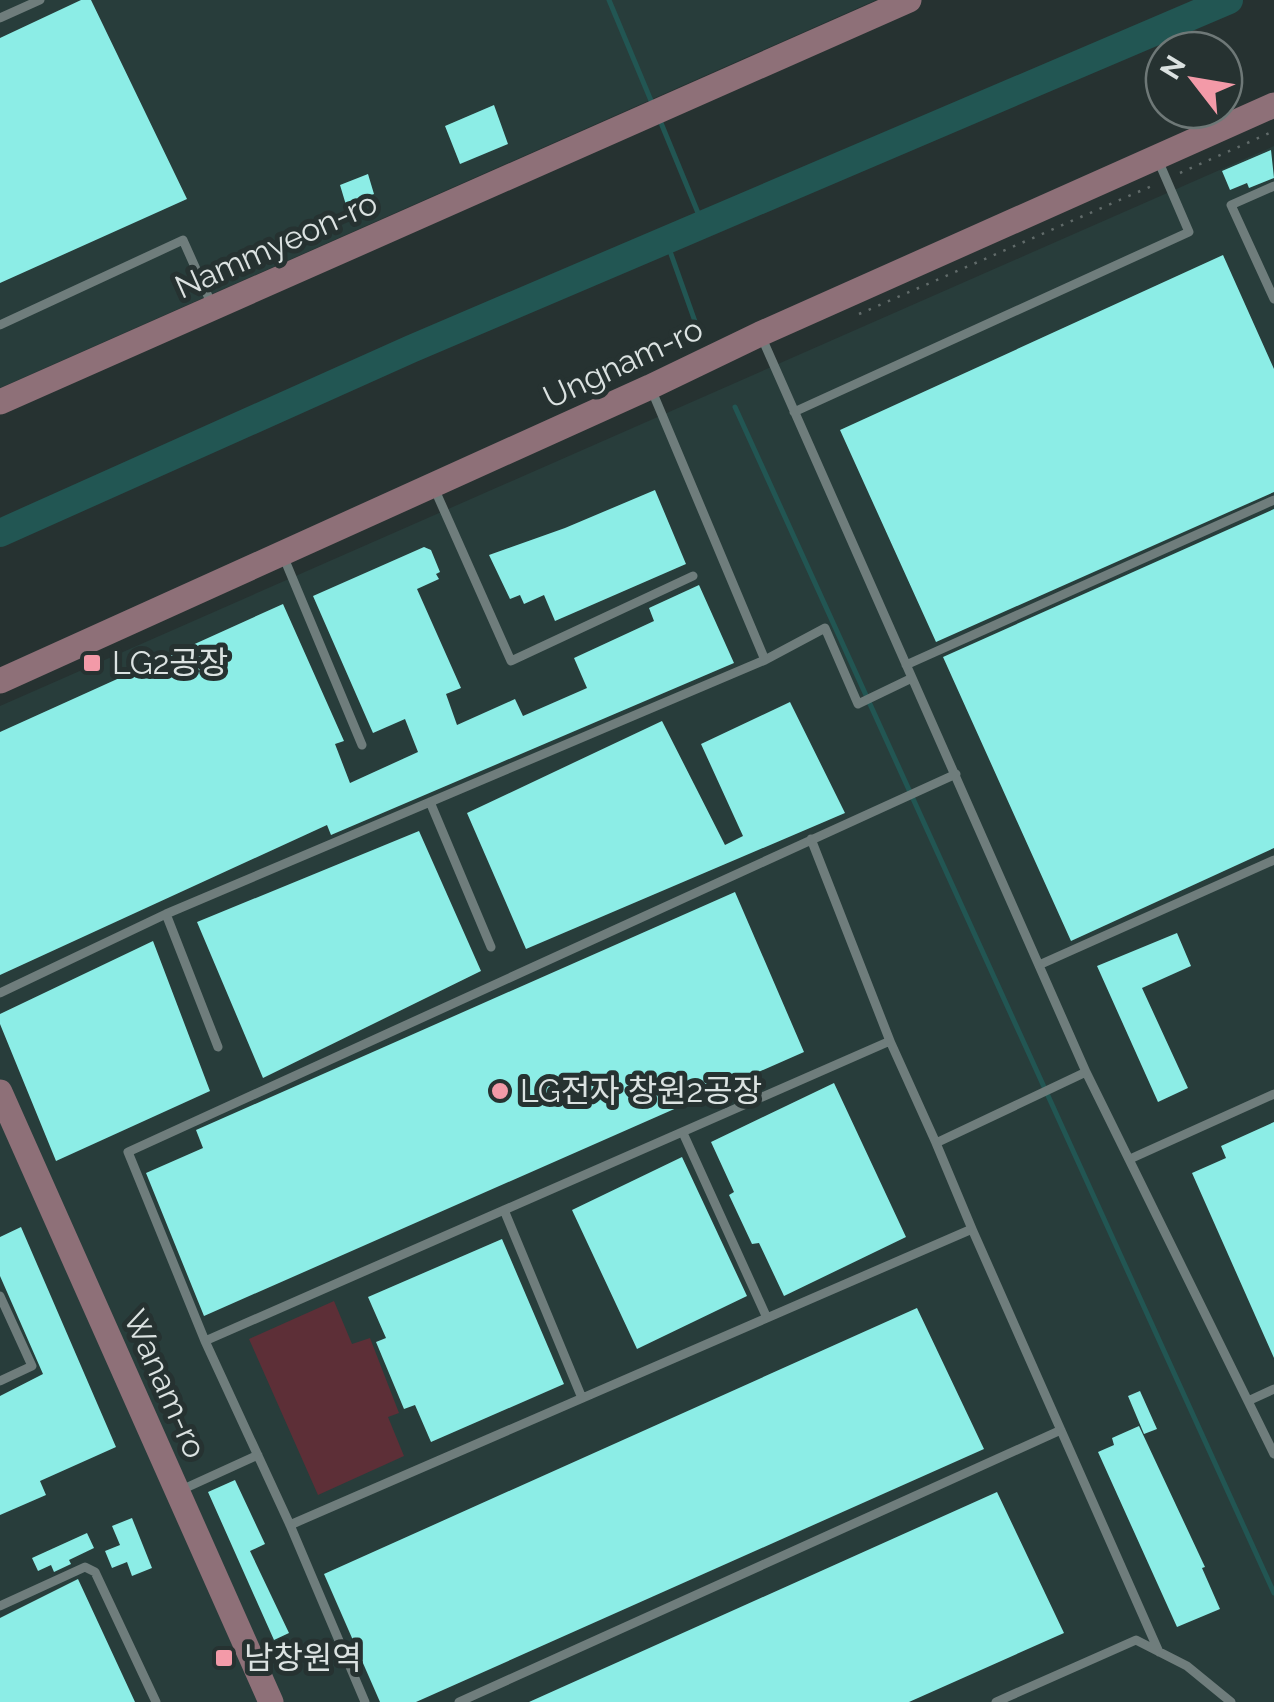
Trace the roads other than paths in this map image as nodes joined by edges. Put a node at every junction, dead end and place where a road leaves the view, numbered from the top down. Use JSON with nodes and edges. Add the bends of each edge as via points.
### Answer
{"nodes":[{"id":1,"x":40,"y":0,"type":"edge"},
{"id":2,"x":909,"y":0,"type":"edge"},
{"id":3,"x":0,"y":18,"type":"edge"},
{"id":4,"x":1274,"y":105,"type":"edge"},
{"id":5,"x":1157,"y":158,"type":"junction"},
{"id":6,"x":1274,"y":186,"type":"edge"},
{"id":7,"x":1274,"y":299,"type":"edge"},
{"id":8,"x":214,"y":308,"type":"junction"},
{"id":9,"x":0,"y":325,"type":"edge"},
{"id":10,"x":760,"y":334,"type":"junction"},
{"id":11,"x":650,"y":387,"type":"junction"},
{"id":12,"x":0,"y":402,"type":"edge"},
{"id":13,"x":794,"y":412,"type":"junction"},
{"id":14,"x":433,"y":485,"type":"junction"},
{"id":15,"x":1274,"y":500,"type":"edge"},
{"id":16,"x":282,"y":554,"type":"junction"},
{"id":17,"x":693,"y":576,"type":"dead end"},
{"id":18,"x":765,"y":660,"type":"junction"},
{"id":19,"x":906,"y":665,"type":"junction"},
{"id":20,"x":912,"y":678,"type":"junction"},
{"id":21,"x":0,"y":681,"type":"edge"},
{"id":22,"x":362,"y":745,"type":"dead end"},
{"id":23,"x":956,"y":774,"type":"junction"},
{"id":24,"x":430,"y":802,"type":"junction"},
{"id":25,"x":811,"y":839,"type":"junction"},
{"id":26,"x":1274,"y":860,"type":"edge"},
{"id":27,"x":166,"y":914,"type":"junction"},
{"id":28,"x":492,"y":947,"type":"dead end"},
{"id":29,"x":1039,"y":965,"type":"junction"},
{"id":30,"x":0,"y":993,"type":"edge"},
{"id":31,"x":890,"y":1041,"type":"junction"},
{"id":32,"x":218,"y":1047,"type":"dead end"},
{"id":33,"x":1086,"y":1072,"type":"junction"},
{"id":34,"x":0,"y":1092,"type":"edge"},
{"id":35,"x":1274,"y":1094,"type":"edge"},
{"id":36,"x":683,"y":1133,"type":"junction"},
{"id":37,"x":936,"y":1143,"type":"junction"},
{"id":38,"x":1130,"y":1159,"type":"junction"},
{"id":39,"x":504,"y":1210,"type":"junction"},
{"id":40,"x":972,"y":1229,"type":"junction"},
{"id":41,"x":0,"y":1296,"type":"edge"},
{"id":42,"x":766,"y":1318,"type":"junction"},
{"id":43,"x":206,"y":1341,"type":"junction"},
{"id":44,"x":0,"y":1380,"type":"edge"},
{"id":45,"x":1274,"y":1390,"type":"edge"},
{"id":46,"x":582,"y":1398,"type":"junction"},
{"id":47,"x":1248,"y":1401,"type":"junction"},
{"id":48,"x":1061,"y":1430,"type":"junction"},
{"id":49,"x":1274,"y":1454,"type":"edge"},
{"id":50,"x":258,"y":1455,"type":"junction"},
{"id":51,"x":177,"y":1492,"type":"junction"},
{"id":52,"x":290,"y":1525,"type":"junction"},
{"id":53,"x":0,"y":1606,"type":"edge"},
{"id":54,"x":1158,"y":1652,"type":"junction"},
{"id":55,"x":156,"y":1702,"type":"edge"},
{"id":56,"x":271,"y":1702,"type":"edge"},
{"id":57,"x":365,"y":1702,"type":"edge"},
{"id":58,"x":459,"y":1702,"type":"edge"},
{"id":59,"x":996,"y":1702,"type":"edge"},
{"id":60,"x":1231,"y":1702,"type":"edge"}],
"edges":[{"from":1,"to":3,"type":"lane"},
{"from":2,"to":8,"type":"street","name":"Nammyeon-ro"},
{"from":4,"to":5,"type":"street","name":"Ungnam-ro"},
{"from":5,"to":10,"type":"street","name":"Ungnam-ro"},
{"from":5,"to":13,"type":"lane","via":[[1189,232]]},
{"from":6,"to":7,"type":"lane","via":[[1230,205]]},
{"from":8,"to":9,"type":"lane","via":[[183,240]]},
{"from":8,"to":12,"type":"street","name":"Nammyeon-ro"},
{"from":10,"to":11,"type":"street","name":"Ungnam-ro"},
{"from":10,"to":13,"type":"lane"},
{"from":11,"to":14,"type":"street","name":"Ungnam-ro"},
{"from":11,"to":18,"type":"lane"},
{"from":13,"to":19,"type":"lane"},
{"from":14,"to":16,"type":"street","name":"Ungnam-ro"},
{"from":14,"to":17,"type":"lane","via":[[512,660]]},
{"from":15,"to":19,"type":"lane"},
{"from":16,"to":21,"type":"street","name":"Ungnam-ro"},
{"from":16,"to":22,"type":"lane"},
{"from":18,"to":20,"type":"lane","via":[[825,628],[858,704]]},
{"from":18,"to":24,"type":"lane"},
{"from":19,"to":20,"type":"lane"},
{"from":20,"to":23,"type":"lane"},
{"from":23,"to":25,"type":"lane"},
{"from":23,"to":29,"type":"lane"},
{"from":24,"to":27,"type":"lane"},
{"from":24,"to":28,"type":"lane"},
{"from":25,"to":31,"type":"lane"},
{"from":25,"to":43,"type":"lane","via":[[128,1152]]},
{"from":26,"to":29,"type":"lane"},
{"from":27,"to":30,"type":"lane"},
{"from":27,"to":32,"type":"lane"},
{"from":29,"to":33,"type":"lane"},
{"from":31,"to":36,"type":"lane"},
{"from":31,"to":37,"type":"lane"},
{"from":33,"to":37,"type":"lane"},
{"from":33,"to":38,"type":"lane"},
{"from":34,"to":51,"type":"street","name":"Wanam-ro"},
{"from":35,"to":38,"type":"lane"},
{"from":36,"to":39,"type":"lane"},
{"from":36,"to":42,"type":"lane"},
{"from":37,"to":40,"type":"lane"},
{"from":38,"to":47,"type":"lane"},
{"from":39,"to":43,"type":"lane"},
{"from":39,"to":46,"type":"lane"},
{"from":40,"to":42,"type":"lane"},
{"from":40,"to":48,"type":"lane"},
{"from":41,"to":44,"type":"lane","via":[[32,1366]]},
{"from":42,"to":46,"type":"lane"},
{"from":43,"to":50,"type":"lane"},
{"from":45,"to":47,"type":"lane"},
{"from":46,"to":52,"type":"lane"},
{"from":47,"to":49,"type":"lane"},
{"from":48,"to":54,"type":"lane"},
{"from":48,"to":58,"type":"lane"},
{"from":50,"to":51,"type":"lane"},
{"from":50,"to":52,"type":"lane"},
{"from":51,"to":56,"type":"street","name":"Wanam-ro"},
{"from":52,"to":57,"type":"lane"},
{"from":53,"to":55,"type":"lane","via":[[84,1568],[95,1572]]},
{"from":54,"to":59,"type":"lane","via":[[1136,1640]]},
{"from":54,"to":60,"type":"lane"}]}
